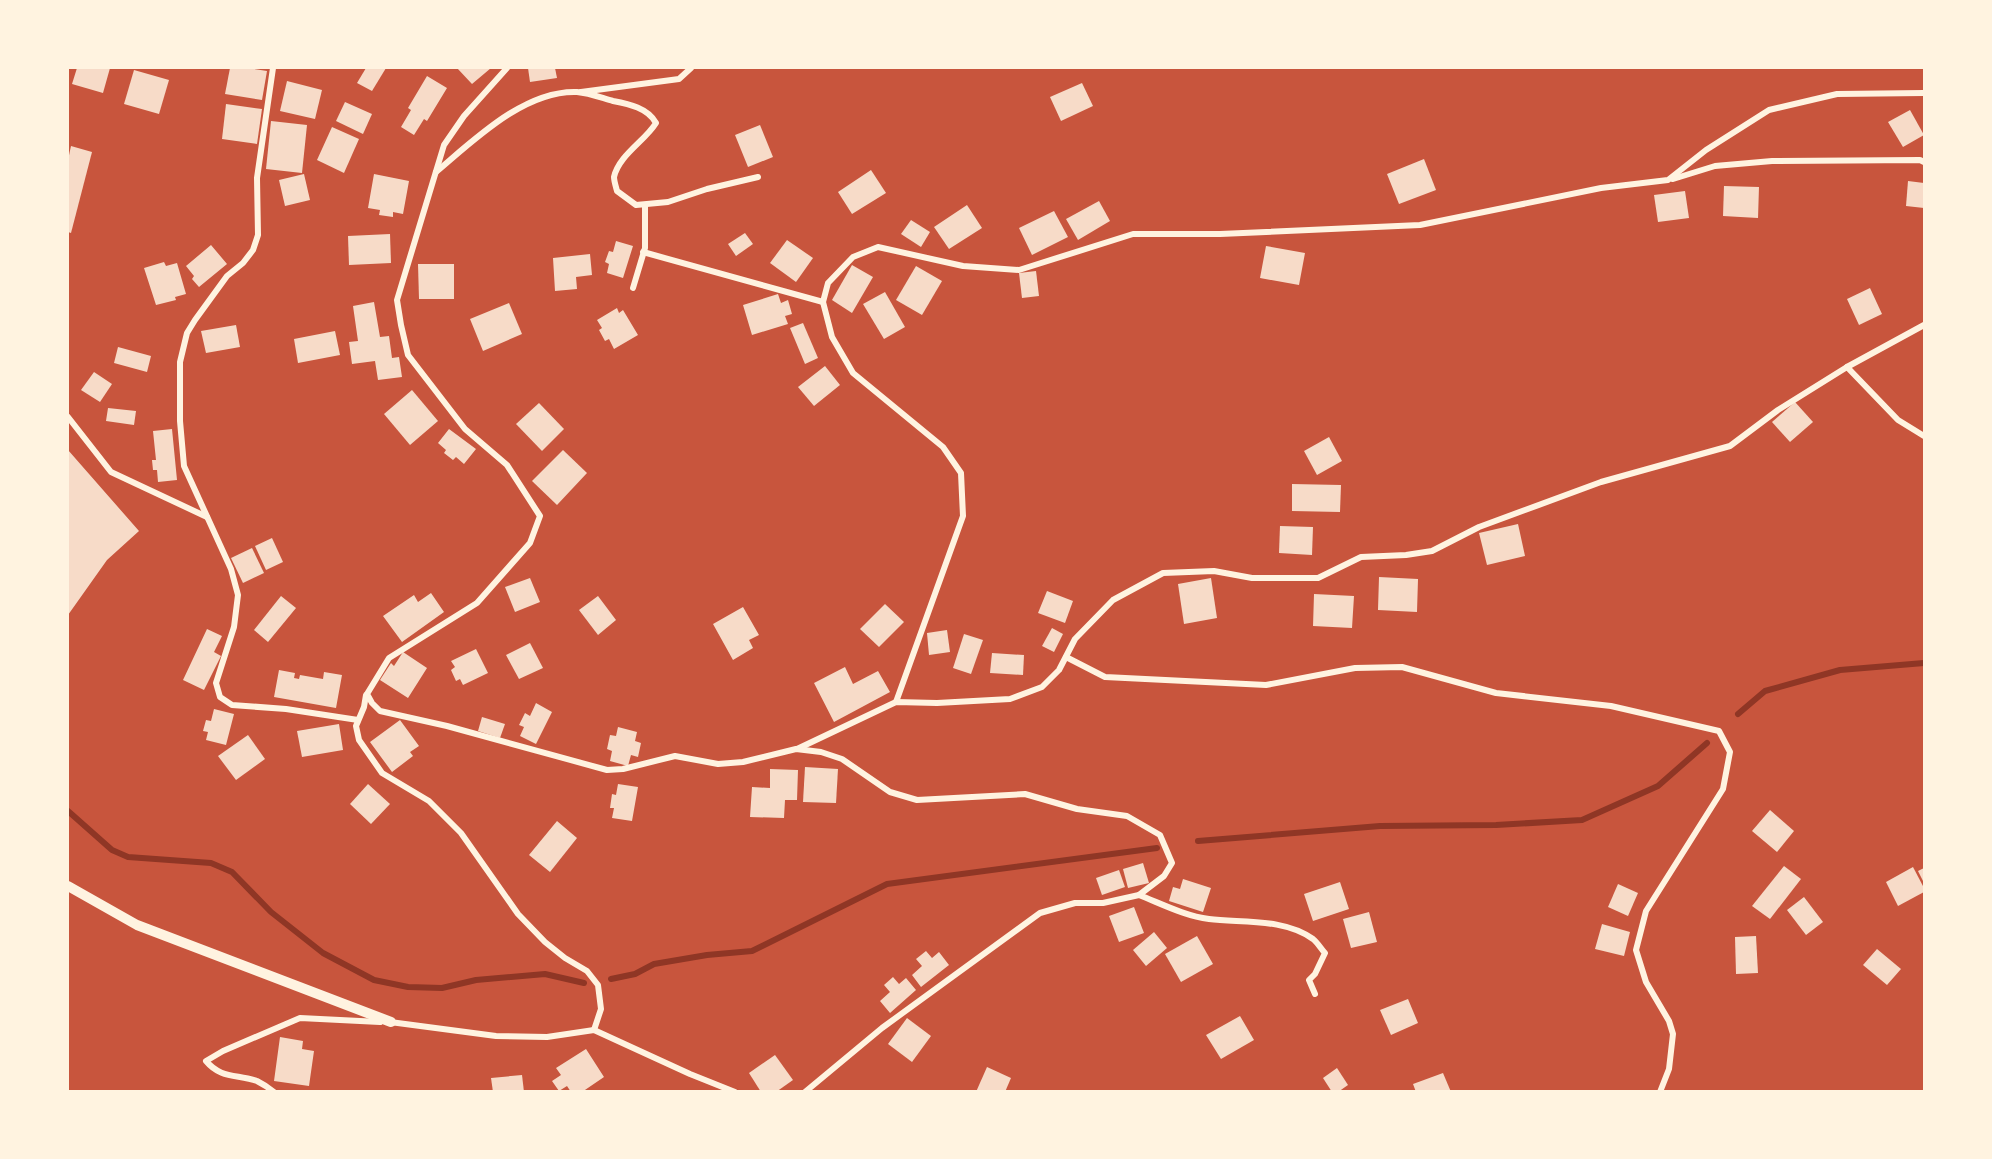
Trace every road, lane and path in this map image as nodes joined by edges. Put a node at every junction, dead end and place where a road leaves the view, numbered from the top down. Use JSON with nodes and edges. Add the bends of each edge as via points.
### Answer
{"nodes":[{"id":1,"x":273,"y":68,"type":"edge"},
{"id":2,"x":507,"y":68,"type":"edge"},
{"id":3,"x":692,"y":68,"type":"edge"},
{"id":4,"x":577,"y":92,"type":"junction"},
{"id":5,"x":1924,"y":93,"type":"edge"},
{"id":6,"x":1924,"y":162,"type":"edge"},
{"id":7,"x":436,"y":173,"type":"junction"},
{"id":8,"x":758,"y":177,"type":"dead end"},
{"id":9,"x":1668,"y":180,"type":"junction"},
{"id":10,"x":645,"y":205,"type":"junction"},
{"id":11,"x":643,"y":252,"type":"junction"},
{"id":12,"x":633,"y":288,"type":"dead end"},
{"id":13,"x":823,"y":302,"type":"junction"},
{"id":14,"x":1924,"y":325,"type":"edge"},
{"id":15,"x":1847,"y":367,"type":"junction"},
{"id":16,"x":68,"y":417,"type":"edge"},
{"id":17,"x":1924,"y":436,"type":"edge"},
{"id":18,"x":208,"y":518,"type":"junction"},
{"id":19,"x":1066,"y":657,"type":"junction"},
{"id":20,"x":367,"y":694,"type":"junction"},
{"id":21,"x":896,"y":702,"type":"junction"},
{"id":22,"x":358,"y":720,"type":"junction"},
{"id":23,"x":796,"y":749,"type":"junction"},
{"id":24,"x":68,"y":886,"type":"edge"},
{"id":25,"x":1139,"y":895,"type":"junction"},
{"id":26,"x":1315,"y":994,"type":"dead end"},
{"id":27,"x":391,"y":1022,"type":"junction"},
{"id":28,"x":594,"y":1030,"type":"junction"},
{"id":29,"x":274,"y":1092,"type":"edge"},
{"id":30,"x":735,"y":1092,"type":"edge"},
{"id":31,"x":805,"y":1092,"type":"edge"},
{"id":32,"x":1660,"y":1092,"type":"edge"}],
"edges":[{"from":1,"to":18,"type":"street","via":[[257,178],[258,235],[253,250],[227,276],[187,333],[180,362],[184,466]]},
{"from":2,"to":7,"type":"street","via":[[444,145]]},
{"from":3,"to":4,"type":"street","via":[[680,79]]},
{"from":4,"to":7,"type":"street","via":[[542,98],[495,122]]},
{"from":4,"to":10,"type":"street","via":[[651,114],[656,123],[627,153],[614,177],[617,191],[636,205]]},
{"from":5,"to":9,"type":"street","via":[[1837,94],[1769,110],[1706,150]]},
{"from":6,"to":9,"type":"street","via":[[1772,161],[1715,166]]},
{"from":7,"to":20,"type":"street","via":[[398,300],[408,355],[465,429],[507,465],[540,516],[530,543],[477,603],[389,658]]},
{"from":8,"to":10,"type":"street"},
{"from":9,"to":13,"type":"street","via":[[1601,188],[1420,225],[1133,234],[1019,270],[963,266],[878,247],[853,258],[828,283]]},
{"from":10,"to":11,"type":"street"},
{"from":11,"to":12,"type":"street"},
{"from":11,"to":13,"type":"street"},
{"from":13,"to":21,"type":"street","via":[[832,337],[853,373],[943,447],[961,472],[963,516]]},
{"from":14,"to":15,"type":"street"},
{"from":15,"to":17,"type":"street","via":[[1898,420]]},
{"from":15,"to":19,"type":"street","via":[[1730,446],[1601,483],[1479,527],[1432,551],[1361,558],[1318,578],[1252,578],[1214,571],[1164,573],[1113,600],[1075,639]]},
{"from":16,"to":18,"type":"street","via":[[111,472]]},
{"from":18,"to":22,"type":"street","via":[[231,568],[238,595],[234,627],[216,683],[220,697],[232,705]]},
{"from":19,"to":21,"type":"street","via":[[1042,687],[1010,699]]},
{"from":19,"to":32,"type":"street","via":[[1105,677],[1266,685],[1355,668],[1402,667],[1496,693],[1611,706],[1719,731],[1730,752],[1723,789],[1646,911],[1636,950],[1646,982],[1674,1034],[1669,1069]]},
{"from":20,"to":22,"type":"street"},
{"from":20,"to":23,"type":"street","via":[[380,711],[607,770],[675,756],[718,764],[743,762]]},
{"from":21,"to":23,"type":"street"},
{"from":22,"to":28,"type":"street","via":[[359,740],[382,773],[429,801],[461,833],[518,914],[545,942],[587,971],[598,985],[601,1009]]},
{"from":23,"to":25,"type":"street","via":[[842,759],[890,792],[917,800],[1025,794],[1077,809],[1127,816],[1160,835],[1172,863],[1164,876]]},
{"from":24,"to":27,"type":"street","via":[[137,925]]},
{"from":25,"to":26,"type":"street","via":[[1185,914],[1285,926],[1313,939],[1325,954],[1309,980]]},
{"from":25,"to":31,"type":"street","via":[[1103,903],[1075,903],[1040,913],[882,1028]]},
{"from":27,"to":28,"type":"street","via":[[496,1036],[547,1037]]},
{"from":27,"to":29,"type":"street","via":[[300,1018],[207,1061],[213,1070],[256,1081]]},
{"from":28,"to":30,"type":"street"}]}
